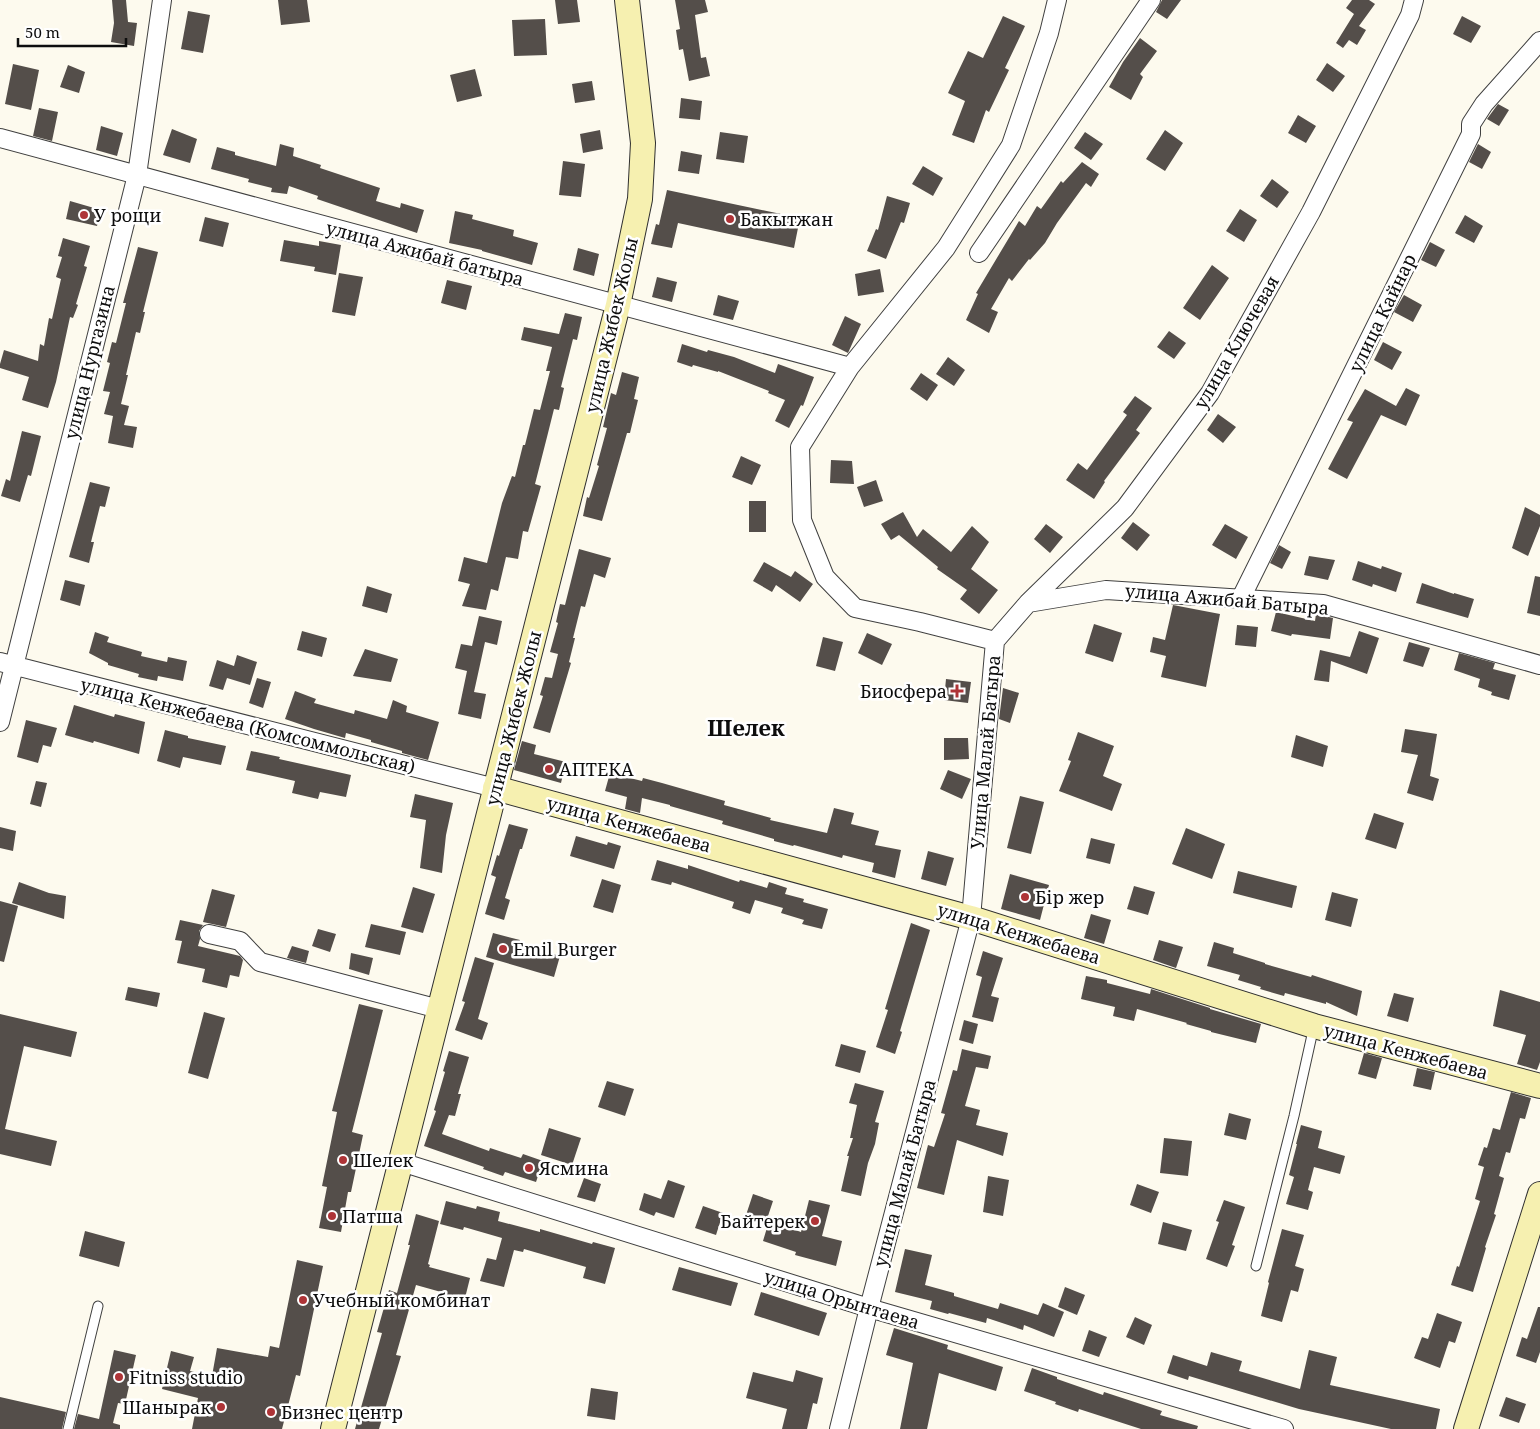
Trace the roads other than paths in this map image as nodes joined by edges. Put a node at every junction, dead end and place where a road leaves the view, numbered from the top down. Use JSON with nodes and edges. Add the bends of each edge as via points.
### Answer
{"nodes":[{"id":1,"x":162,"y":0,"type":"edge"},
{"id":2,"x":627,"y":0,"type":"edge"},
{"id":3,"x":1057,"y":0,"type":"edge"},
{"id":4,"x":1151,"y":0,"type":"edge"},
{"id":5,"x":1414,"y":0,"type":"edge"},
{"id":6,"x":1540,"y":41,"type":"edge"},
{"id":7,"x":0,"y":138,"type":"edge"},
{"id":8,"x":137,"y":175,"type":"junction"},
{"id":9,"x":979,"y":253,"type":"dead end"},
{"id":10,"x":618,"y":305,"type":"junction"},
{"id":11,"x":850,"y":367,"type":"junction"},
{"id":12,"x":1241,"y":598,"type":"junction"},
{"id":13,"x":1028,"y":603,"type":"junction"},
{"id":14,"x":995,"y":641,"type":"junction"},
{"id":15,"x":7,"y":664,"type":"edge"},
{"id":16,"x":1540,"y":665,"type":"edge"},
{"id":17,"x":0,"y":722,"type":"edge"},
{"id":18,"x":495,"y":788,"type":"junction"},
{"id":19,"x":971,"y":918,"type":"junction"},
{"id":20,"x":208,"y":934,"type":"dead end"},
{"id":21,"x":439,"y":1009,"type":"junction"},
{"id":22,"x":1314,"y":1026,"type":"junction"},
{"id":23,"x":1540,"y":1086,"type":"edge"},
{"id":24,"x":401,"y":1162,"type":"junction"},
{"id":25,"x":1540,"y":1194,"type":"edge"},
{"id":26,"x":1256,"y":1266,"type":"dead end"},
{"id":27,"x":98,"y":1306,"type":"dead end"},
{"id":28,"x":868,"y":1308,"type":"junction"},
{"id":29,"x":68,"y":1429,"type":"edge"},
{"id":30,"x":333,"y":1429,"type":"edge"},
{"id":31,"x":838,"y":1429,"type":"edge"},
{"id":32,"x":1284,"y":1429,"type":"edge"},
{"id":33,"x":1466,"y":1429,"type":"edge"}],
"edges":[{"from":1,"to":8,"type":"street","name":"улица Нургазина"},
{"from":2,"to":10,"type":"main road","name":"улица Жибек Жолы","via":[[643,143],[640,199]]},
{"from":3,"to":11,"type":"street","via":[[1011,145],[946,248]]},
{"from":4,"to":9,"type":"street"},
{"from":5,"to":13,"type":"street","name":"улица Ключевая","via":[[1410,15],[1311,212],[1210,393],[1125,508]]},
{"from":6,"to":12,"type":"street","name":"улица Кайнар","via":[[1484,104],[1472,124],[1471,134]]},
{"from":7,"to":8,"type":"street","name":"улица Ажибай батыра"},
{"from":8,"to":10,"type":"street","name":"улица Ажибай батыра"},
{"from":8,"to":15,"type":"street","name":"улица Нургазина"},
{"from":10,"to":11,"type":"street","name":"улица Ажибай батыра"},
{"from":10,"to":18,"type":"main road","name":"улица Жибек Жолы"},
{"from":11,"to":14,"type":"street","name":"Улица Малай Батыра","via":[[800,447],[802,520],[825,577],[856,608]]},
{"from":12,"to":13,"type":"street","name":"улица Ажибай Батыра","via":[[1106,590]]},
{"from":12,"to":16,"type":"street","name":"улица Ажибай Батыра","via":[[1323,604]]},
{"from":13,"to":14,"type":"street","name":"улица Ключевая"},
{"from":14,"to":19,"type":"street","name":"Улица Малай Батыра"},
{"from":15,"to":17,"type":"street","name":"улица Нургазина"},
{"from":15,"to":18,"type":"street","name":"улица Кенжебаева (Комсоммольская)"},
{"from":18,"to":19,"type":"main road","name":"улица Кенжебаева"},
{"from":18,"to":21,"type":"main road","name":"улица Жибек Жолы"},
{"from":19,"to":22,"type":"main road","name":"улица Кенжебаева"},
{"from":19,"to":28,"type":"street","name":"улица Малай Батыра"},
{"from":20,"to":21,"type":"street","via":[[240,941],[260,962]]},
{"from":21,"to":24,"type":"main road","name":"улица Жибек Жолы"},
{"from":22,"to":23,"type":"main road","name":"улица Кенжебаева"},
{"from":22,"to":26,"type":"lane"},
{"from":24,"to":28,"type":"street","name":"улица Орынтаева"},
{"from":24,"to":30,"type":"main road","name":"улица Жибек Жолы"},
{"from":25,"to":33,"type":"main road"},
{"from":27,"to":29,"type":"lane"},
{"from":28,"to":31,"type":"street","name":"улица Малай Батыра"},
{"from":28,"to":32,"type":"street","name":"улица Орынтаева"}]}
